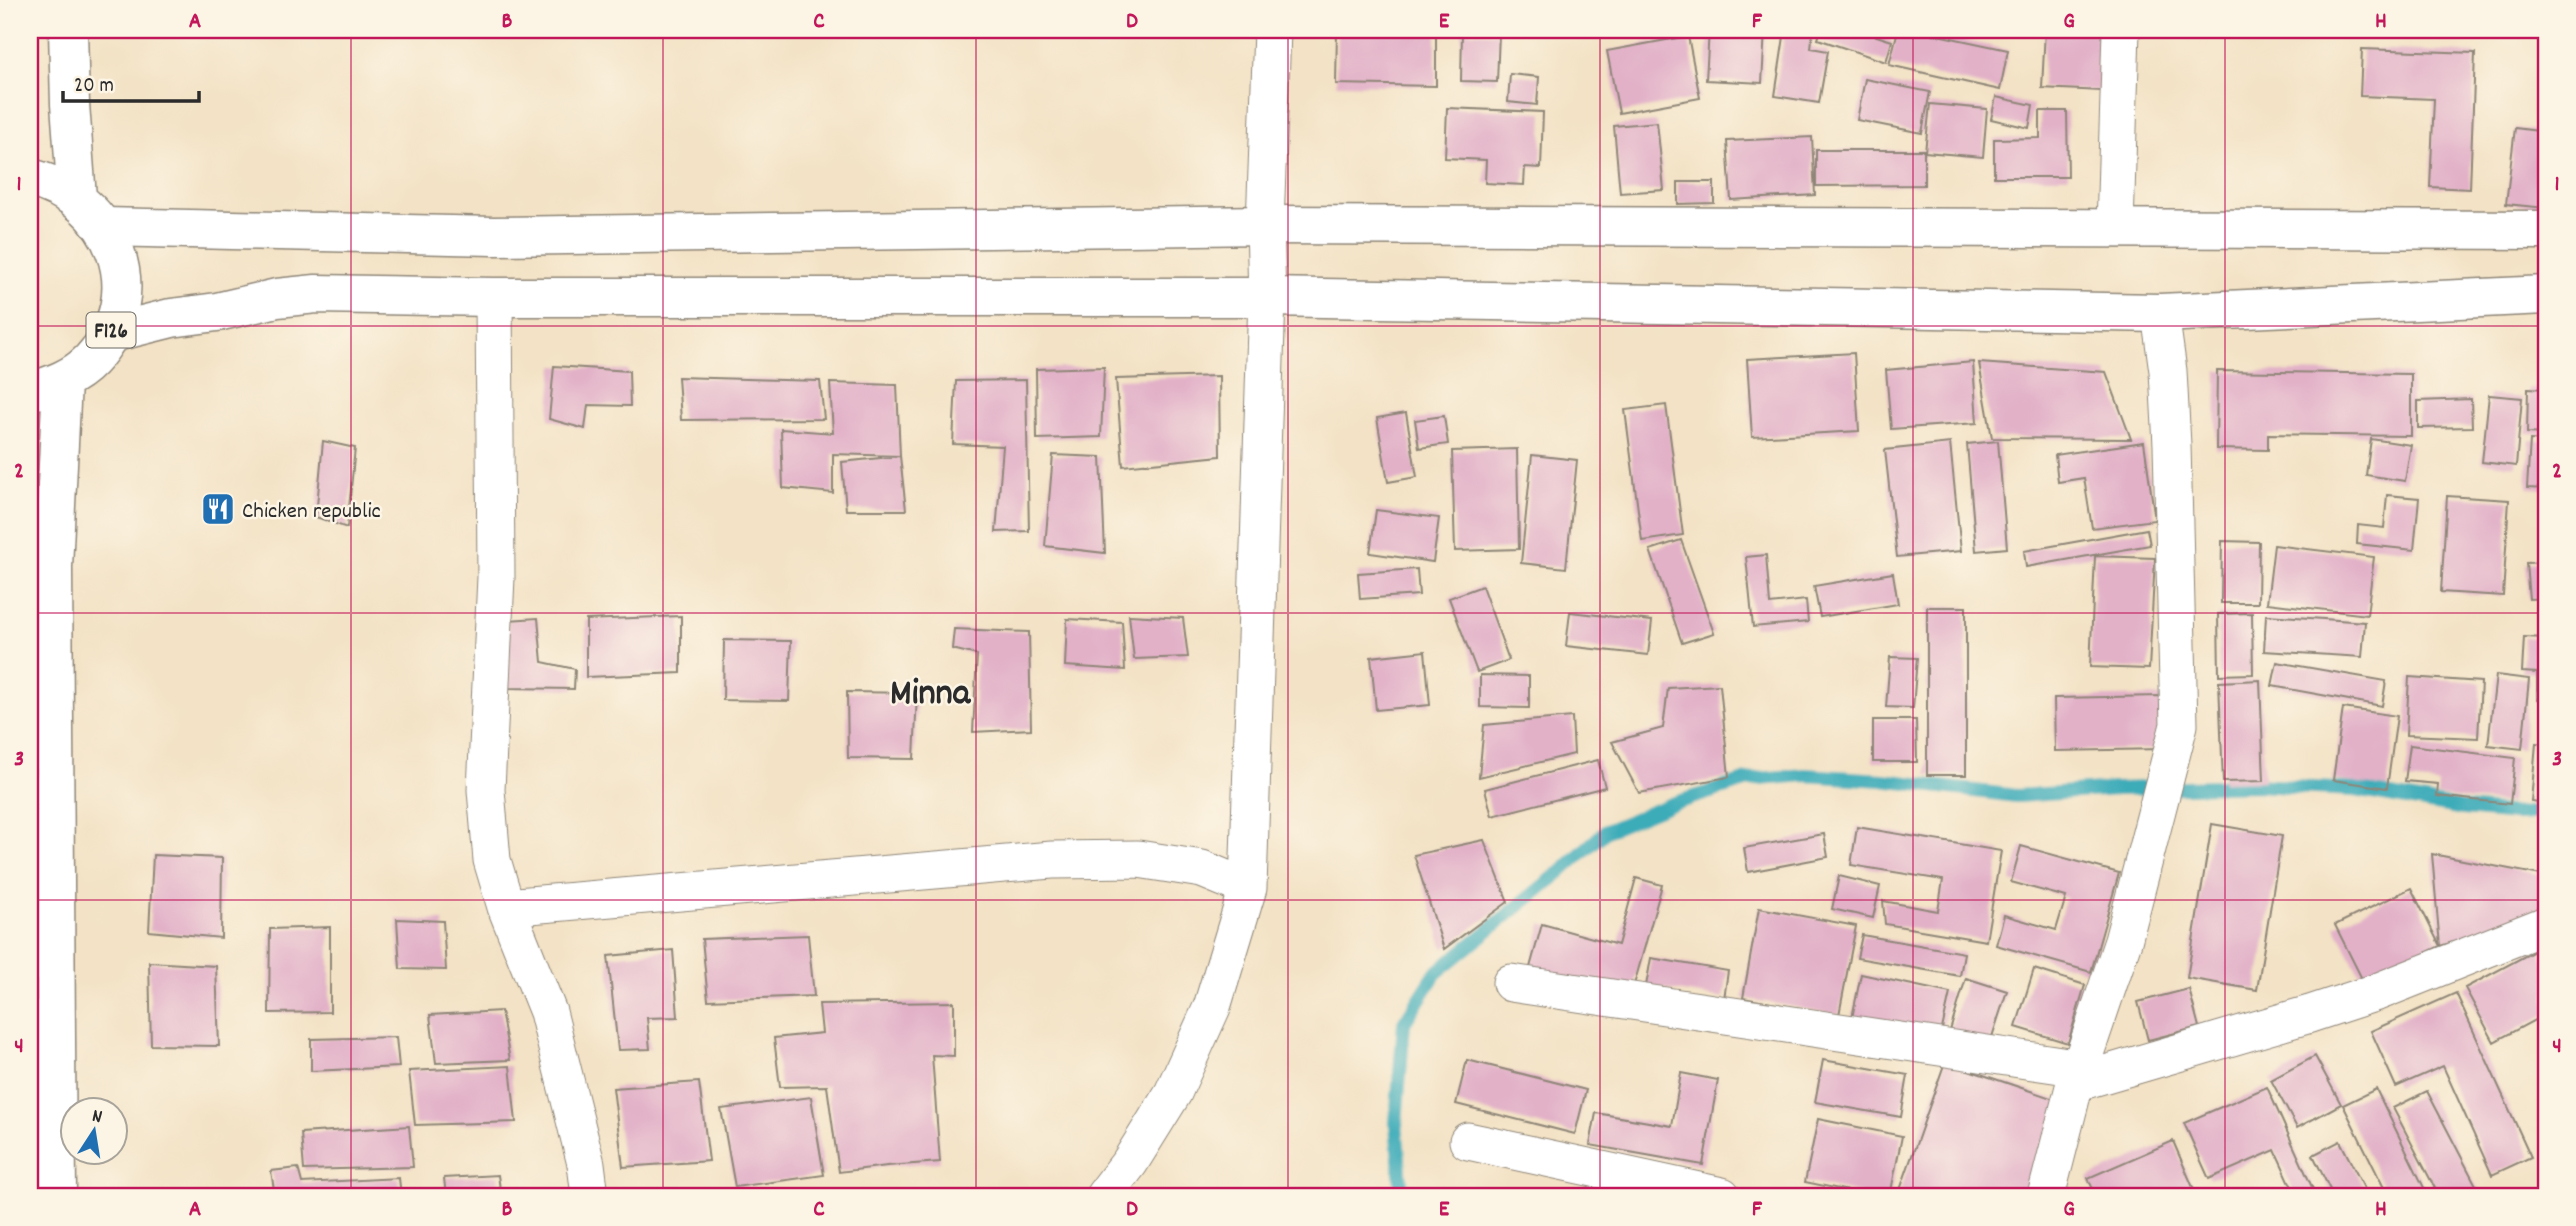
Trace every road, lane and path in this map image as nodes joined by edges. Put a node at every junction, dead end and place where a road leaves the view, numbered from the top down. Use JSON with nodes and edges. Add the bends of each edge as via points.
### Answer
{"nodes":[{"id":1,"x":68,"y":30,"type":"edge"},
{"id":2,"x":1272,"y":30,"type":"edge"},
{"id":3,"x":2121,"y":30,"type":"edge"},
{"id":4,"x":30,"y":178,"type":"edge"},
{"id":5,"x":77,"y":198,"type":"junction"},
{"id":6,"x":1265,"y":225,"type":"junction"},
{"id":7,"x":105,"y":227,"type":"junction"},
{"id":8,"x":2115,"y":228,"type":"junction"},
{"id":9,"x":2546,"y":230,"type":"edge"},
{"id":10,"x":2546,"y":295,"type":"edge"},
{"id":11,"x":1267,"y":296,"type":"junction"},
{"id":12,"x":494,"y":297,"type":"junction"},
{"id":13,"x":2160,"y":313,"type":"junction"},
{"id":14,"x":111,"y":333,"type":"junction"},
{"id":15,"x":46,"y":387,"type":"edge"},
{"id":16,"x":1248,"y":888,"type":"junction"},
{"id":17,"x":506,"y":907,"type":"junction"},
{"id":18,"x":2546,"y":925,"type":"edge"},
{"id":19,"x":1511,"y":983,"type":"dead end"},
{"id":20,"x":2078,"y":1075,"type":"junction"},
{"id":21,"x":1468,"y":1141,"type":"dead end"},
{"id":22,"x":57,"y":1196,"type":"edge"},
{"id":23,"x":590,"y":1196,"type":"edge"},
{"id":24,"x":1104,"y":1196,"type":"edge"},
{"id":25,"x":1722,"y":1196,"type":"edge"},
{"id":26,"x":2046,"y":1196,"type":"edge"}],
"edges":[{"from":1,"to":5,"type":"street"},
{"from":2,"to":6,"type":"street"},
{"from":3,"to":8,"type":"street"},
{"from":4,"to":5,"type":"street","number":"F126","via":[[51,183]]},
{"from":5,"to":7,"type":"street","number":"F126"},
{"from":6,"to":7,"type":"street","via":[[494,236]]},
{"from":6,"to":8,"type":"street"},
{"from":6,"to":11,"type":"street"},
{"from":7,"to":14,"type":"street","number":"F126","via":[[119,261],[120,298]]},
{"from":8,"to":9,"type":"street"},
{"from":10,"to":13,"type":"street"},
{"from":11,"to":12,"type":"street"},
{"from":11,"to":13,"type":"street"},
{"from":11,"to":16,"type":"street"},
{"from":12,"to":14,"type":"street","via":[[303,296]]},
{"from":12,"to":17,"type":"street","via":[[496,577],[486,790],[492,860]]},
{"from":13,"to":20,"type":"street","via":[[2172,445],[2179,725],[2123,941]]},
{"from":14,"to":15,"type":"street","number":"F126","via":[[90,361]]},
{"from":15,"to":22,"type":"street","number":"F126","via":[[53,567]]},
{"from":16,"to":17,"type":"street","via":[[1202,869],[1138,859],[1052,860]]},
{"from":16,"to":24,"type":"street","via":[[1212,1007],[1173,1093]]},
{"from":17,"to":23,"type":"street","via":[[548,1012]]},
{"from":18,"to":20,"type":"street","via":[[2310,1014]]},
{"from":19,"to":20,"type":"street"},
{"from":20,"to":26,"type":"street"},
{"from":21,"to":25,"type":"street"}]}
